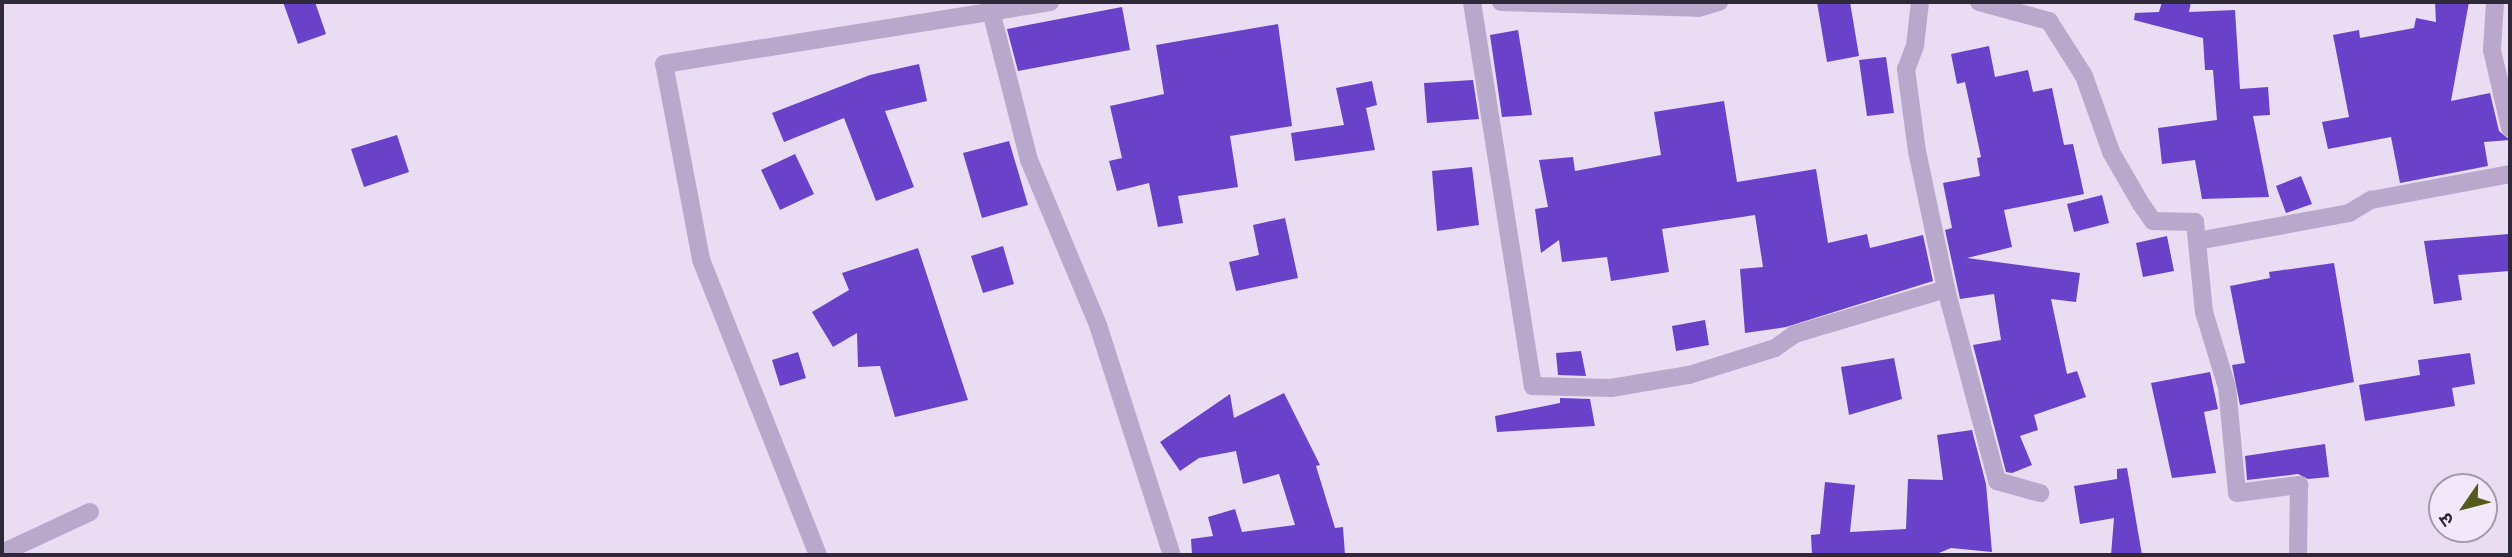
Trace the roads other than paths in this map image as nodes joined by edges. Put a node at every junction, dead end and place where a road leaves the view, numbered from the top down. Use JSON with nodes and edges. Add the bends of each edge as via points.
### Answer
{"nodes":[{"id":1,"x":1050,"y":2,"type":"edge"},
{"id":2,"x":1472,"y":2,"type":"edge"},
{"id":3,"x":1501,"y":2,"type":"edge"},
{"id":4,"x":1719,"y":2,"type":"edge"},
{"id":5,"x":1920,"y":2,"type":"edge"},
{"id":6,"x":1979,"y":2,"type":"edge"},
{"id":7,"x":2495,"y":2,"type":"edge"},
{"id":8,"x":991,"y":11,"type":"junction"},
{"id":9,"x":2510,"y":128,"type":"edge"},
{"id":10,"x":2510,"y":174,"type":"edge"},
{"id":11,"x":2197,"y":241,"type":"junction"},
{"id":12,"x":1946,"y":289,"type":"junction"},
{"id":13,"x":2040,"y":493,"type":"dead end"},
{"id":14,"x":90,"y":512,"type":"dead end"},
{"id":15,"x":2,"y":553,"type":"edge"},
{"id":16,"x":818,"y":555,"type":"edge"},
{"id":17,"x":1172,"y":555,"type":"edge"},
{"id":18,"x":2298,"y":555,"type":"edge"}],
"edges":[{"from":1,"to":8,"type":"street"},
{"from":2,"to":12,"type":"street","via":[[1533,386],[1611,388],[1689,375],[1774,348],[1795,334]]},
{"from":3,"to":4,"type":"street","via":[[1698,8]]},
{"from":5,"to":12,"type":"street","via":[[1915,46],[1906,69],[1917,151]]},
{"from":6,"to":11,"type":"street","via":[[2049,20],[2084,76],[2111,152],[2141,204],[2153,221],[2195,222]]},
{"from":7,"to":9,"type":"street","via":[[2492,50]]},
{"from":8,"to":16,"type":"street","via":[[664,64],[701,260]]},
{"from":8,"to":17,"type":"street","via":[[1029,160],[1098,325]]},
{"from":10,"to":11,"type":"street","via":[[2371,200],[2349,213]]},
{"from":11,"to":18,"type":"street","via":[[2204,312],[2227,387],[2237,493],[2300,485]]},
{"from":12,"to":13,"type":"street","via":[[1997,481]]},
{"from":14,"to":15,"type":"street"}]}
